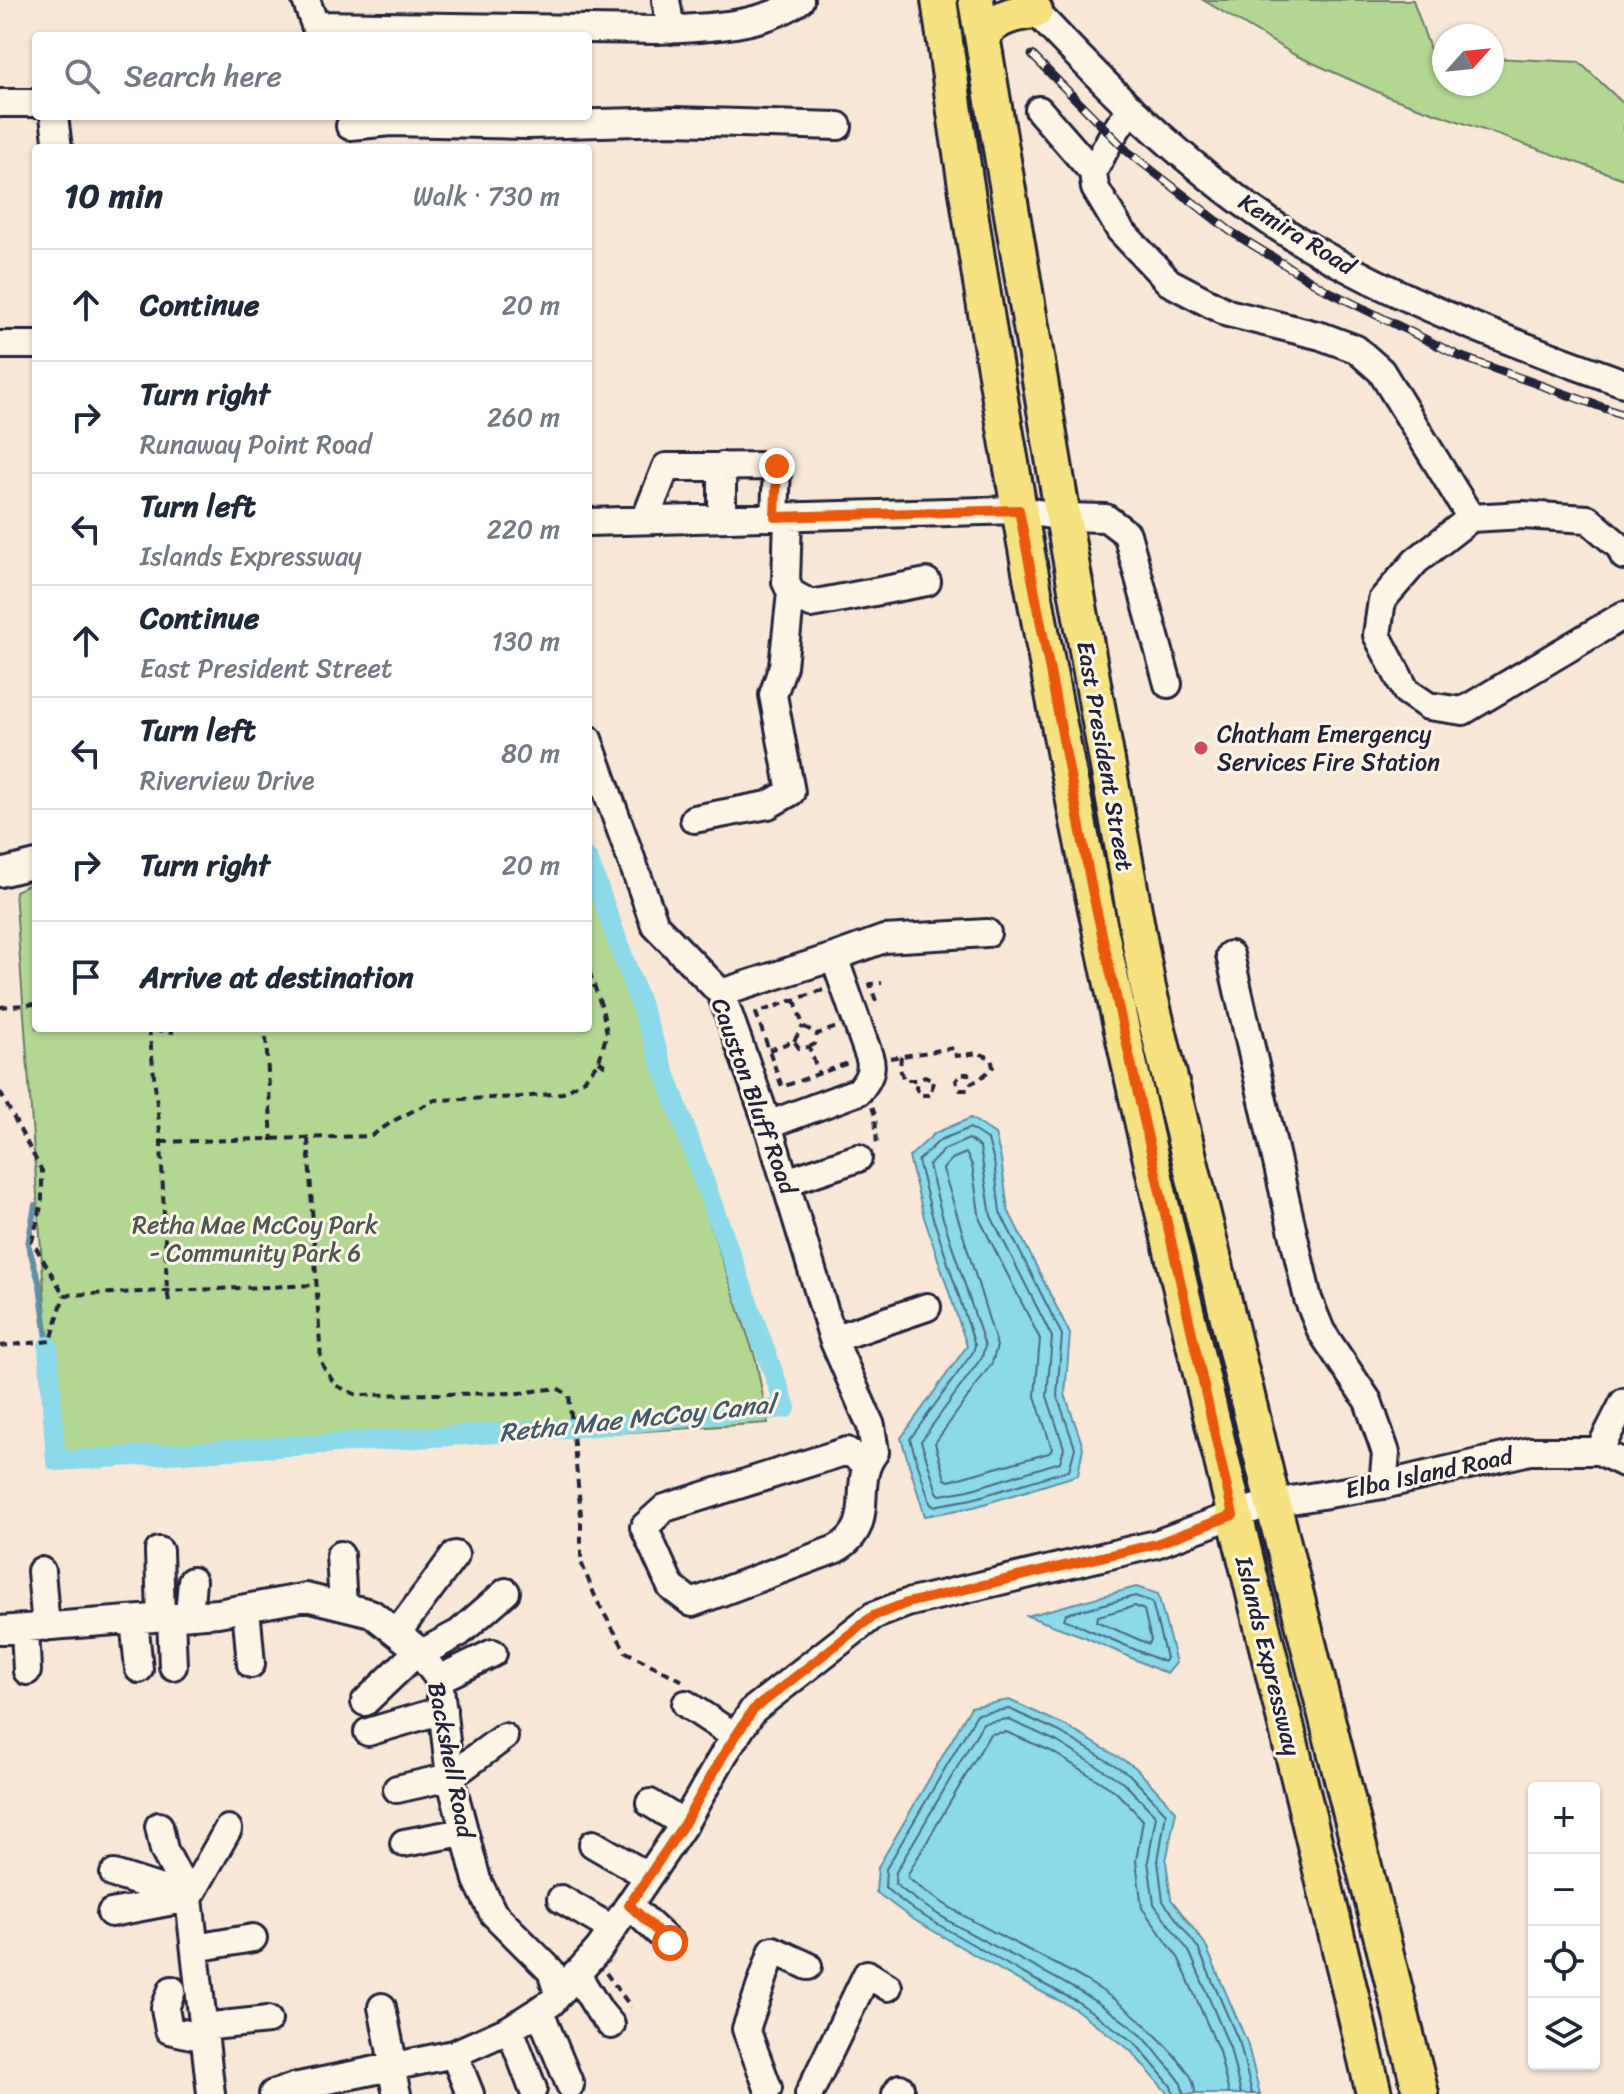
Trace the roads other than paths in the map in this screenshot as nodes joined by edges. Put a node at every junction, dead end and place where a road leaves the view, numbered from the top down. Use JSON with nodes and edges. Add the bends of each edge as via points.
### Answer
{"nodes":[{"id":1,"x":306,"y":0,"type":"edge"},
{"id":2,"x":666,"y":0,"type":"edge"},
{"id":3,"x":800,"y":0,"type":"edge"},
{"id":4,"x":939,"y":0,"type":"edge"},
{"id":5,"x":976,"y":0,"type":"edge"},
{"id":6,"x":1028,"y":3,"type":"edge"},
{"id":7,"x":741,"y":11,"type":"edge"},
{"id":8,"x":317,"y":30,"type":"edge"},
{"id":9,"x":671,"y":30,"type":"junction"},
{"id":10,"x":982,"y":34,"type":"junction"},
{"id":11,"x":0,"y":103,"type":"edge"},
{"id":12,"x":32,"y":103,"type":"edge"},
{"id":13,"x":1131,"y":108,"type":"junction"},
{"id":14,"x":1039,"y":110,"type":"dead end"},
{"id":15,"x":54,"y":120,"type":"edge"},
{"id":16,"x":838,"y":126,"type":"dead end"},
{"id":17,"x":351,"y":130,"type":"edge"},
{"id":18,"x":527,"y":136,"type":"edge"},
{"id":19,"x":58,"y":144,"type":"edge"},
{"id":20,"x":1093,"y":172,"type":"junction"},
{"id":21,"x":0,"y":345,"type":"edge"},
{"id":22,"x":32,"y":345,"type":"edge"},
{"id":23,"x":1624,"y":383,"type":"edge"},
{"id":24,"x":722,"y":466,"type":"junction"},
{"id":25,"x":1019,"y":510,"type":"junction"},
{"id":26,"x":782,"y":517,"type":"junction"},
{"id":27,"x":1063,"y":517,"type":"junction"},
{"id":28,"x":722,"y":518,"type":"junction"},
{"id":29,"x":1471,"y":518,"type":"junction"},
{"id":30,"x":645,"y":520,"type":"junction"},
{"id":31,"x":592,"y":522,"type":"edge"},
{"id":32,"x":1624,"y":556,"type":"edge"},
{"id":33,"x":927,"y":582,"type":"dead end"},
{"id":34,"x":791,"y":593,"type":"junction"},
{"id":35,"x":1624,"y":615,"type":"edge"},
{"id":36,"x":1168,"y":684,"type":"dead end"},
{"id":37,"x":592,"y":750,"type":"edge"},
{"id":38,"x":694,"y":819,"type":"dead end"},
{"id":39,"x":32,"y":865,"type":"edge"},
{"id":40,"x":0,"y":873,"type":"edge"},
{"id":41,"x":1092,"y":890,"type":"joint"},
{"id":42,"x":987,"y":933,"type":"dead end"},
{"id":43,"x":1230,"y":955,"type":"dead end"},
{"id":44,"x":834,"y":957,"type":"junction"},
{"id":45,"x":721,"y":993,"type":"junction"},
{"id":46,"x":768,"y":1125,"type":"junction"},
{"id":47,"x":858,"y":1158,"type":"dead end"},
{"id":48,"x":786,"y":1182,"type":"junction"},
{"id":49,"x":927,"y":1307,"type":"dead end"},
{"id":50,"x":833,"y":1339,"type":"junction"},
{"id":51,"x":1624,"y":1402,"type":"edge"},
{"id":52,"x":1599,"y":1451,"type":"junction"},
{"id":53,"x":865,"y":1463,"type":"junction"},
{"id":54,"x":1624,"y":1463,"type":"edge"},
{"id":55,"x":1383,"y":1485,"type":"junction"},
{"id":56,"x":1273,"y":1503,"type":"junction"},
{"id":57,"x":1233,"y":1515,"type":"junction"},
{"id":58,"x":159,"y":1551,"type":"dead end"},
{"id":59,"x":340,"y":1555,"type":"dead end"},
{"id":60,"x":455,"y":1555,"type":"dead end"},
{"id":61,"x":41,"y":1571,"type":"dead end"},
{"id":62,"x":192,"y":1581,"type":"dead end"},
{"id":63,"x":506,"y":1592,"type":"dead end"},
{"id":64,"x":343,"y":1606,"type":"junction"},
{"id":65,"x":246,"y":1608,"type":"junction"},
{"id":66,"x":173,"y":1617,"type":"junction"},
{"id":67,"x":134,"y":1620,"type":"junction"},
{"id":68,"x":23,"y":1629,"type":"edge"},
{"id":69,"x":397,"y":1633,"type":"junction"},
{"id":70,"x":419,"y":1652,"type":"junction"},
{"id":71,"x":493,"y":1653,"type":"dead end"},
{"id":72,"x":251,"y":1664,"type":"dead end"},
{"id":73,"x":173,"y":1666,"type":"dead end"},
{"id":74,"x":139,"y":1669,"type":"dead end"},
{"id":75,"x":27,"y":1671,"type":"dead end"},
{"id":76,"x":439,"y":1679,"type":"junction"},
{"id":77,"x":689,"y":1695,"type":"road end"},
{"id":78,"x":365,"y":1702,"type":"dead end"},
{"id":79,"x":443,"y":1710,"type":"junction"},
{"id":80,"x":368,"y":1732,"type":"dead end"},
{"id":81,"x":504,"y":1737,"type":"dead end"},
{"id":82,"x":736,"y":1737,"type":"junction"},
{"id":83,"x":450,"y":1777,"type":"junction"},
{"id":84,"x":397,"y":1789,"type":"dead end"},
{"id":85,"x":650,"y":1803,"type":"dead end"},
{"id":86,"x":684,"y":1824,"type":"junction"},
{"id":87,"x":159,"y":1826,"type":"dead end"},
{"id":88,"x":228,"y":1829,"type":"dead end"},
{"id":89,"x":463,"y":1832,"type":"junction"},
{"id":90,"x":404,"y":1843,"type":"dead end"},
{"id":91,"x":593,"y":1844,"type":"dead end"},
{"id":92,"x":114,"y":1874,"type":"dead end"},
{"id":93,"x":648,"y":1876,"type":"junction"},
{"id":94,"x":189,"y":1898,"type":"junction"},
{"id":95,"x":561,"y":1899,"type":"dead end"},
{"id":96,"x":629,"y":1905,"type":"junction"},
{"id":97,"x":111,"y":1913,"type":"dead end"},
{"id":98,"x":612,"y":1929,"type":"junction"},
{"id":99,"x":253,"y":1938,"type":"dead end"},
{"id":100,"x":670,"y":1943,"type":"dead end"},
{"id":101,"x":195,"y":1948,"type":"junction"},
{"id":102,"x":584,"y":1964,"type":"junction"},
{"id":103,"x":808,"y":1966,"type":"dead end"},
{"id":104,"x":199,"y":1985,"type":"junction"},
{"id":105,"x":888,"y":1987,"type":"dead end"},
{"id":106,"x":549,"y":2002,"type":"junction"},
{"id":107,"x":382,"y":2007,"type":"dead end"},
{"id":108,"x":268,"y":2020,"type":"dead end"},
{"id":109,"x":611,"y":2025,"type":"dead end"},
{"id":110,"x":510,"y":2029,"type":"junction"},
{"id":111,"x":204,"y":2033,"type":"junction"},
{"id":112,"x":454,"y":2054,"type":"junction"},
{"id":113,"x":394,"y":2077,"type":"edge"},
{"id":114,"x":570,"y":2085,"type":"dead end"},
{"id":115,"x":533,"y":2089,"type":"dead end"},
{"id":116,"x":760,"y":2091,"type":"edge"},
{"id":117,"x":275,"y":2093,"type":"edge"},
{"id":118,"x":211,"y":2094,"type":"edge"},
{"id":119,"x":470,"y":2094,"type":"edge"},
{"id":120,"x":807,"y":2094,"type":"edge"},
{"id":121,"x":1374,"y":2094,"type":"edge"},
{"id":122,"x":1421,"y":2094,"type":"edge"}],
"edges":[{"from":1,"to":8,"type":"street"},
{"from":2,"to":9,"type":"street"},
{"from":3,"to":7,"type":"street","via":[[775,14]]},
{"from":4,"to":25,"type":"main road","name":"East President Street"},
{"from":5,"to":10,"type":"main road","name":"East President Street"},
{"from":6,"to":10,"type":"main road","via":[[994,21]]},
{"from":6,"to":13,"type":"street","name":"Kemira Road"},
{"from":7,"to":9,"type":"street","via":[[705,28]]},
{"from":8,"to":9,"type":"street"},
{"from":10,"to":27,"type":"main road","name":"East President Street"},
{"from":11,"to":12,"type":"street"},
{"from":13,"to":20,"type":"street"},
{"from":13,"to":23,"type":"street","name":"Kemira Road","via":[[1217,183],[1311,248],[1388,289],[1490,333]]},
{"from":14,"to":20,"type":"street"},
{"from":15,"to":19,"type":"street"},
{"from":16,"to":18,"type":"street","via":[[674,121]]},
{"from":17,"to":18,"type":"street","via":[[391,122]]},
{"from":20,"to":29,"type":"street","via":[[1095,188],[1120,230],[1169,282],[1228,313],[1356,349],[1381,371]]},
{"from":21,"to":22,"type":"street"},
{"from":24,"to":26,"type":"street","via":[[777,466]]},
{"from":24,"to":28,"type":"street"},
{"from":24,"to":30,"type":"street","via":[[666,467]]},
{"from":25,"to":26,"type":"street"},
{"from":25,"to":27,"type":"street"},
{"from":25,"to":41,"type":"main road","name":"East President Street"},
{"from":26,"to":28,"type":"street"},
{"from":26,"to":34,"type":"street"},
{"from":27,"to":36,"type":"street","via":[[1106,518],[1127,534]]},
{"from":27,"to":56,"type":"main road","name":"East President Street","via":[[1148,988]]},
{"from":28,"to":30,"type":"street"},
{"from":29,"to":32,"type":"street","via":[[1588,519]]},
{"from":29,"to":35,"type":"street","via":[[1416,561],[1382,600],[1377,635],[1406,691],[1428,706],[1463,711]]},
{"from":30,"to":31,"type":"street"},
{"from":33,"to":34,"type":"street","via":[[811,604]]},
{"from":34,"to":38,"type":"street","via":[[783,666],[773,695],[791,792],[768,805]]},
{"from":37,"to":45,"type":"street","name":"Causton Bluff Road","via":[[655,925]]},
{"from":39,"to":40,"type":"street"},
{"from":41,"to":57,"type":"main road","name":"Islands Expressway"},
{"from":42,"to":44,"type":"street","via":[[884,939]]},
{"from":43,"to":55,"type":"street","via":[[1308,1299],[1321,1331],[1368,1401],[1386,1453]]},
{"from":44,"to":45,"type":"street"},
{"from":44,"to":46,"type":"street","via":[[878,1050],[868,1080],[859,1091]]},
{"from":45,"to":46,"type":"street","name":"Causton Bluff Road"},
{"from":46,"to":48,"type":"street","name":"Causton Bluff Road"},
{"from":47,"to":48,"type":"street"},
{"from":48,"to":50,"type":"street","name":"Causton Bluff Road"},
{"from":49,"to":50,"type":"street"},
{"from":50,"to":53,"type":"street","name":"Causton Bluff Road","via":[[871,1426],[875,1452]]},
{"from":51,"to":52,"type":"street"},
{"from":52,"to":54,"type":"street","name":"Elba Island Road"},
{"from":52,"to":55,"type":"street","name":"Elba Island Road","via":[[1530,1451]]},
{"from":53,"to":53,"type":"street","via":[[859,1526],[852,1540],[692,1603],[671,1587],[644,1527],[665,1508],[847,1451]]},
{"from":55,"to":56,"type":"street","name":"Elba Island Road"},
{"from":56,"to":57,"type":"street","name":"Elba Island Road"},
{"from":56,"to":122,"type":"main road","name":"Islands Expressway"},
{"from":57,"to":82,"type":"street","name":"Elba Island Road","via":[[1156,1544],[907,1603],[873,1616],[753,1710]]},
{"from":57,"to":121,"type":"main road","name":"Islands Expressway"},
{"from":58,"to":66,"type":"street"},
{"from":59,"to":64,"type":"street"},
{"from":60,"to":69,"type":"street"},
{"from":61,"to":68,"type":"street"},
{"from":62,"to":66,"type":"street"},
{"from":63,"to":70,"type":"street","via":[[459,1633]]},
{"from":64,"to":65,"type":"street","name":"Backshell Road","via":[[306,1597]]},
{"from":64,"to":69,"type":"street","name":"Backshell Road","via":[[371,1613]]},
{"from":65,"to":66,"type":"street","name":"Backshell Road"},
{"from":65,"to":72,"type":"street"},
{"from":66,"to":67,"type":"street","name":"Backshell Road"},
{"from":66,"to":73,"type":"street"},
{"from":67,"to":68,"type":"street","name":"Backshell Road"},
{"from":67,"to":74,"type":"street"},
{"from":68,"to":75,"type":"street"},
{"from":69,"to":70,"type":"street","name":"Backshell Road"},
{"from":70,"to":76,"type":"street","name":"Backshell Road"},
{"from":70,"to":78,"type":"street"},
{"from":71,"to":76,"type":"street"},
{"from":76,"to":79,"type":"street","name":"Backshell Road"},
{"from":77,"to":82,"type":"street"},
{"from":79,"to":80,"type":"street"},
{"from":79,"to":83,"type":"street","name":"Backshell Road"},
{"from":81,"to":83,"type":"street"},
{"from":82,"to":86,"type":"street","name":"Elba Island Road"},
{"from":83,"to":84,"type":"street"},
{"from":83,"to":89,"type":"street","name":"Backshell Road"},
{"from":85,"to":86,"type":"street"},
{"from":86,"to":93,"type":"street","name":"Elba Island Road"},
{"from":87,"to":94,"type":"street","via":[[164,1850]]},
{"from":88,"to":94,"type":"street"},
{"from":89,"to":90,"type":"street"},
{"from":89,"to":106,"type":"street","name":"Backshell Road","via":[[493,1913],[551,1971]]},
{"from":91,"to":93,"type":"street"},
{"from":92,"to":94,"type":"street"},
{"from":93,"to":96,"type":"street","name":"Elba Island Road"},
{"from":94,"to":97,"type":"street"},
{"from":94,"to":101,"type":"street"},
{"from":95,"to":98,"type":"street"},
{"from":96,"to":98,"type":"street","name":"Elba Island Road"},
{"from":96,"to":100,"type":"street"},
{"from":98,"to":102,"type":"street","name":"Elba Island Road"},
{"from":99,"to":101,"type":"street"},
{"from":101,"to":104,"type":"street"},
{"from":102,"to":106,"type":"street","name":"Elba Island Road"},
{"from":102,"to":109,"type":"street","via":[[600,2012]]},
{"from":103,"to":116,"type":"street","via":[[773,1950],[746,2029]]},
{"from":104,"to":111,"type":"street"},
{"from":104,"to":111,"type":"street","via":[[160,1992],[169,2030]]},
{"from":105,"to":120,"type":"street","via":[[867,1974]]},
{"from":106,"to":110,"type":"street","name":"Elba Island Road"},
{"from":106,"to":114,"type":"street","name":"Backshell Road"},
{"from":107,"to":113,"type":"street"},
{"from":108,"to":111,"type":"street"},
{"from":110,"to":112,"type":"street","name":"Elba Island Road"},
{"from":110,"to":115,"type":"street"},
{"from":111,"to":118,"type":"street"},
{"from":112,"to":113,"type":"street","name":"Elba Island Road"},
{"from":112,"to":119,"type":"street"},
{"from":113,"to":117,"type":"street","name":"Elba Island Road"},
{"from":116,"to":120,"type":"street","via":[[779,2084]]}]}
